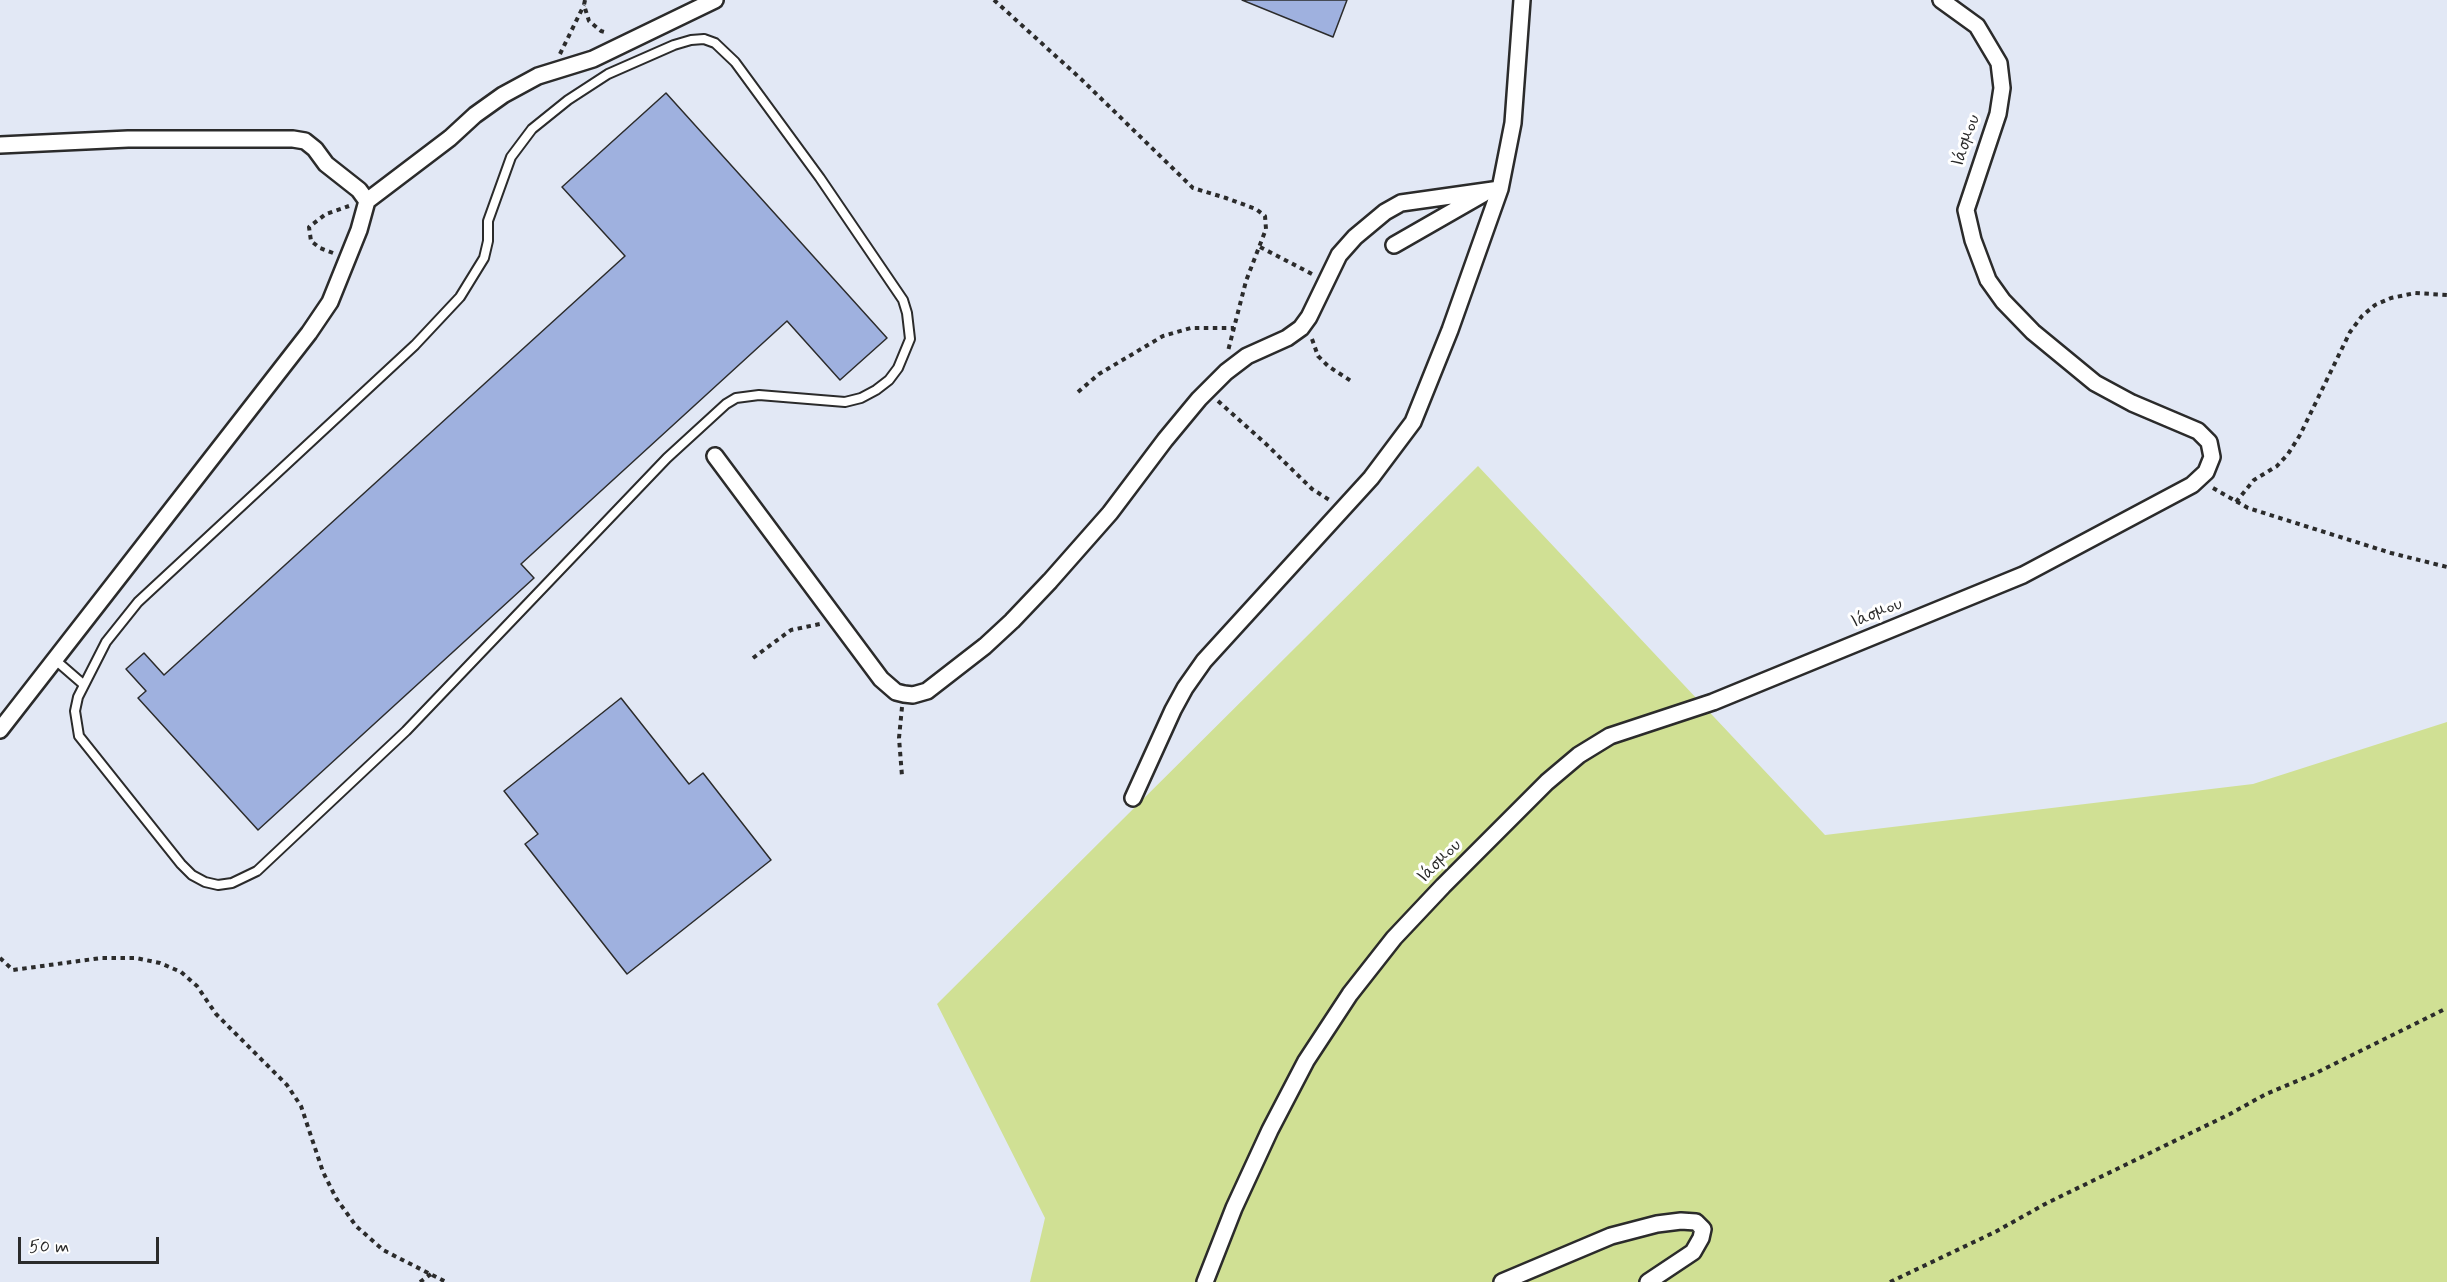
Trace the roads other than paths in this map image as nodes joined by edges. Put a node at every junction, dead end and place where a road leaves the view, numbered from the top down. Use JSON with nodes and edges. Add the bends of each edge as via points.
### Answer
{"nodes":[{"id":1,"x":715,"y":0,"type":"edge"},
{"id":2,"x":1522,"y":0,"type":"edge"},
{"id":3,"x":1941,"y":0,"type":"edge"},
{"id":4,"x":0,"y":145,"type":"edge"},
{"id":5,"x":1496,"y":190,"type":"junction"},
{"id":6,"x":367,"y":201,"type":"junction"},
{"id":7,"x":1394,"y":244,"type":"dead end"},
{"id":8,"x":715,"y":456,"type":"dead end"},
{"id":9,"x":53,"y":658,"type":"junction"},
{"id":10,"x":83,"y":684,"type":"junction"},
{"id":11,"x":0,"y":729,"type":"edge"},
{"id":12,"x":1133,"y":798,"type":"dead end"},
{"id":13,"x":1205,"y":1282,"type":"edge"},
{"id":14,"x":1502,"y":1282,"type":"edge"},
{"id":15,"x":1648,"y":1282,"type":"edge"}],
"edges":[{"from":1,"to":6,"type":"street","via":[[593,59],[538,76],[503,95]]},
{"from":2,"to":5,"type":"street","via":[[1513,123]]},
{"from":3,"to":13,"type":"street","name":"Ιάσμου","via":[[1977,26],[1999,63],[2002,88],[1998,114],[1966,210],[1988,280],[2033,332],[2094,383],[2132,404],[2198,431],[2209,442],[2212,457],[2206,472],[2173,496],[2023,575],[1713,702],[1610,736],[1579,755],[1427,903],[1350,994],[1306,1061],[1270,1130]]},
{"from":4,"to":6,"type":"street","via":[[128,139],[293,139],[305,141],[315,149]]},
{"from":5,"to":7,"type":"street"},
{"from":5,"to":8,"type":"street","via":[[1401,203],[1355,237],[1339,255],[1301,328],[1247,356],[1226,372],[1165,440],[1110,513],[1012,621],[927,691],[913,695],[896,692],[881,679]]},
{"from":5,"to":12,"type":"street","via":[[1450,330],[1413,422],[1393,451],[1204,661],[1173,710]]},
{"from":6,"to":9,"type":"street","via":[[330,302],[309,333]]},
{"from":9,"to":10,"type":"lane"},
{"from":9,"to":11,"type":"street"},
{"from":10,"to":10,"type":"lane","via":[[75,711],[79,736],[181,864],[192,875],[218,885],[246,878],[406,731],[667,458],[726,404],[747,395],[830,403],[861,398],[889,380],[910,339],[903,300],[794,141],[735,62],[715,43],[697,40],[674,45],[608,74],[568,100],[520,142],[488,221],[484,258],[460,297],[138,602],[106,642]]},
{"from":14,"to":15,"type":"street","via":[[1611,1236],[1657,1224],[1696,1222],[1703,1229],[1693,1252]]}]}
